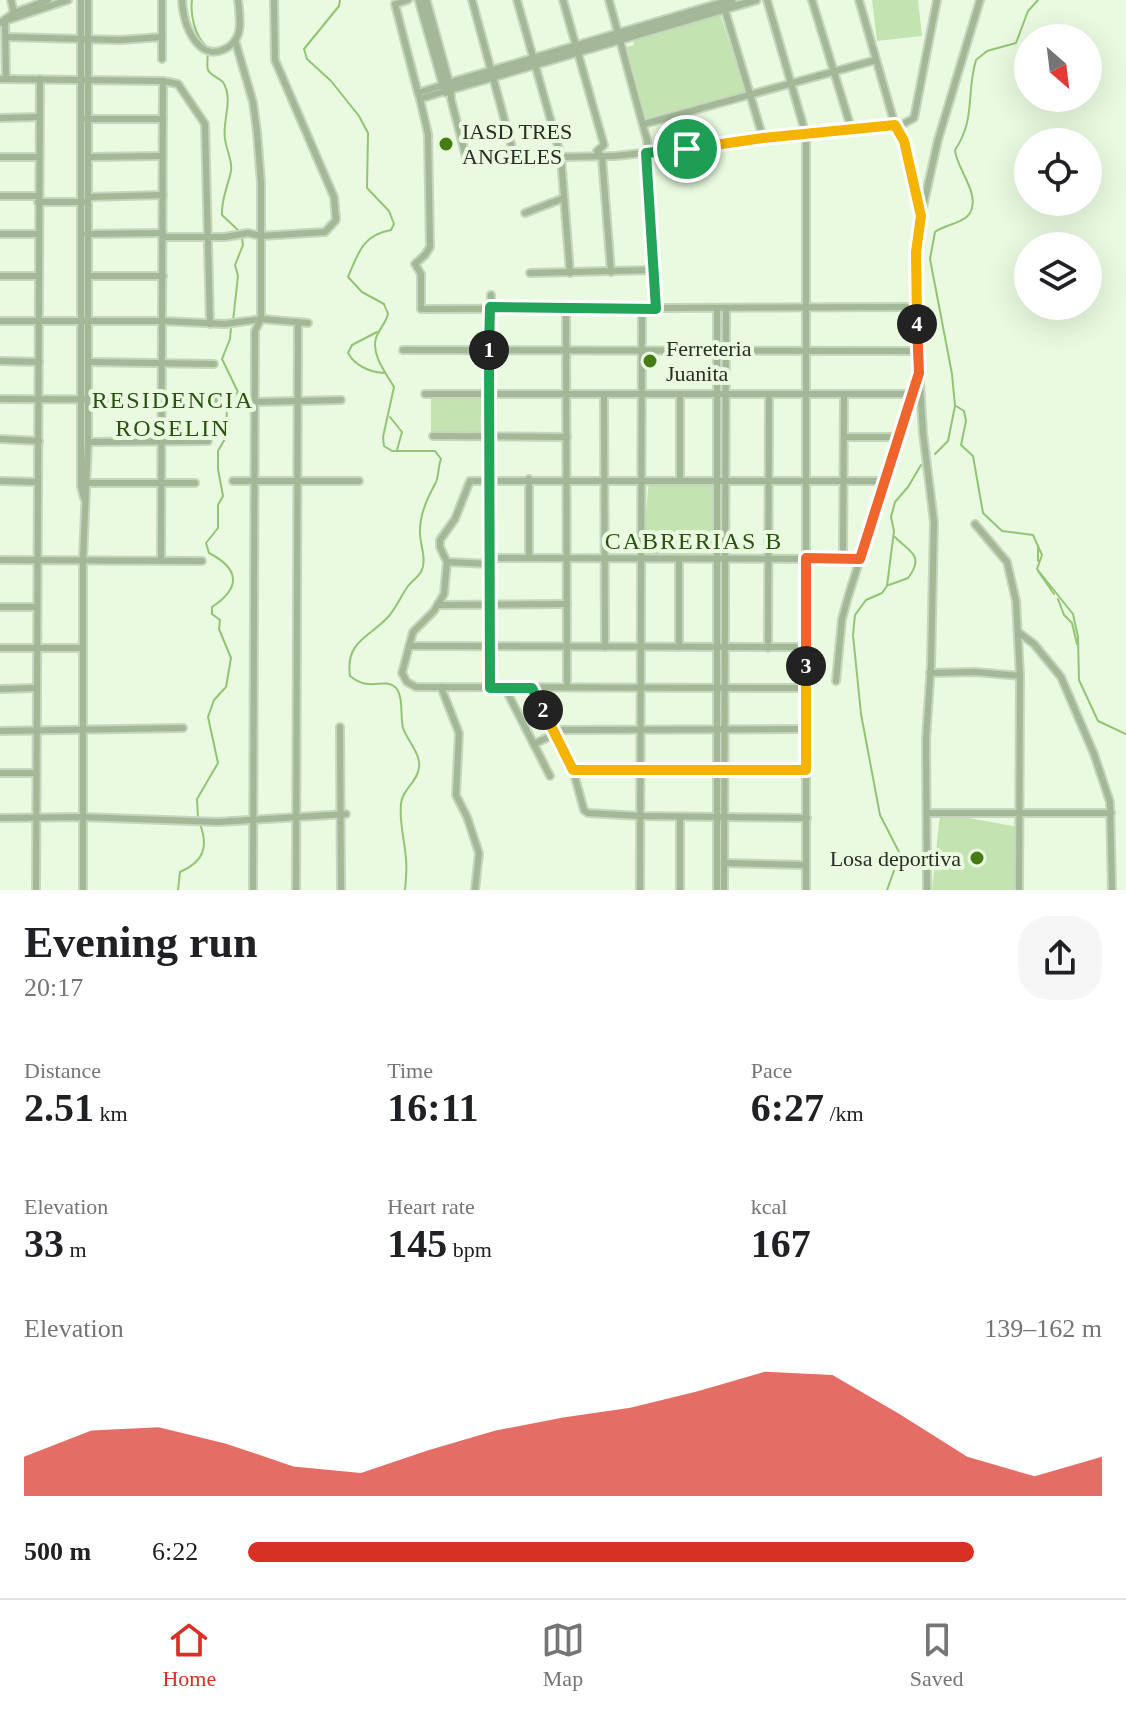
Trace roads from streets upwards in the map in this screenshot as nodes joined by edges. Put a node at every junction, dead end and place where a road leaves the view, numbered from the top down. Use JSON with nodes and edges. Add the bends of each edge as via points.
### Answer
{"nodes":[{"id":1,"x":11,"y":0,"type":"edge"},
{"id":2,"x":48,"y":0,"type":"edge"},
{"id":3,"x":68,"y":0,"type":"edge"},
{"id":4,"x":81,"y":0,"type":"edge"},
{"id":5,"x":88,"y":0,"type":"edge"},
{"id":6,"x":162,"y":0,"type":"edge"},
{"id":7,"x":182,"y":0,"type":"edge"},
{"id":8,"x":238,"y":0,"type":"edge"},
{"id":9,"x":274,"y":0,"type":"edge"},
{"id":10,"x":408,"y":0,"type":"edge"},
{"id":11,"x":419,"y":0,"type":"edge"},
{"id":12,"x":426,"y":0,"type":"edge"},
{"id":13,"x":472,"y":0,"type":"edge"},
{"id":14,"x":517,"y":0,"type":"edge"},
{"id":15,"x":563,"y":0,"type":"edge"},
{"id":16,"x":609,"y":0,"type":"edge"},
{"id":17,"x":732,"y":0,"type":"edge"},
{"id":18,"x":756,"y":0,"type":"edge"},
{"id":19,"x":767,"y":0,"type":"edge"},
{"id":20,"x":812,"y":0,"type":"edge"},
{"id":21,"x":859,"y":0,"type":"edge"},
{"id":22,"x":937,"y":0,"type":"edge"},
{"id":23,"x":980,"y":0,"type":"edge"},
{"id":24,"x":723,"y":4,"type":"edge"},
{"id":25,"x":14,"y":13,"type":"junction"},
{"id":26,"x":3,"y":22,"type":"edge"},
{"id":27,"x":620,"y":36,"type":"junction"},
{"id":28,"x":6,"y":37,"type":"junction"},
{"id":29,"x":162,"y":37,"type":"junction"},
{"id":30,"x":84,"y":39,"type":"junction"},
{"id":31,"x":235,"y":40,"type":"junction"},
{"id":32,"x":577,"y":48,"type":"junction"},
{"id":33,"x":162,"y":59,"type":"dead end"},
{"id":34,"x":876,"y":60,"type":"junction"},
{"id":35,"x":535,"y":61,"type":"junction"},
{"id":36,"x":836,"y":72,"type":"junction"},
{"id":37,"x":492,"y":74,"type":"junction"},
{"id":38,"x":3,"y":79,"type":"edge"},
{"id":39,"x":40,"y":79,"type":"junction"},
{"id":40,"x":84,"y":81,"type":"junction"},
{"id":41,"x":163,"y":81,"type":"junction"},
{"id":42,"x":792,"y":84,"type":"junction"},
{"id":43,"x":447,"y":87,"type":"junction"},
{"id":44,"x":419,"y":96,"type":"junction"},
{"id":45,"x":750,"y":97,"type":"junction"},
{"id":46,"x":39,"y":117,"type":"junction"},
{"id":47,"x":0,"y":118,"type":"edge"},
{"id":48,"x":84,"y":119,"type":"junction"},
{"id":49,"x":163,"y":119,"type":"junction"},
{"id":50,"x":644,"y":124,"type":"junction"},
{"id":51,"x":896,"y":126,"type":"junction"},
{"id":52,"x":852,"y":131,"type":"junction"},
{"id":53,"x":806,"y":135,"type":"junction"},
{"id":54,"x":763,"y":138,"type":"junction"},
{"id":55,"x":549,"y":153,"type":"dead end"},
{"id":56,"x":646,"y":153,"type":"junction"},
{"id":57,"x":514,"y":155,"type":"dead end"},
{"id":58,"x":162,"y":156,"type":"junction"},
{"id":59,"x":0,"y":157,"type":"edge"},
{"id":60,"x":39,"y":157,"type":"junction"},
{"id":61,"x":88,"y":157,"type":"junction"},
{"id":62,"x":466,"y":157,"type":"dead end"},
{"id":63,"x":561,"y":157,"type":"junction"},
{"id":64,"x":602,"y":157,"type":"junction"},
{"id":65,"x":163,"y":195,"type":"junction"},
{"id":66,"x":0,"y":196,"type":"edge"},
{"id":67,"x":564,"y":198,"type":"junction"},
{"id":68,"x":38,"y":199,"type":"junction"},
{"id":69,"x":86,"y":200,"type":"junction"},
{"id":70,"x":525,"y":213,"type":"dead end"},
{"id":71,"x":921,"y":216,"type":"junction"},
{"id":72,"x":0,"y":234,"type":"edge"},
{"id":73,"x":38,"y":234,"type":"junction"},
{"id":74,"x":84,"y":234,"type":"junction"},
{"id":75,"x":164,"y":235,"type":"junction"},
{"id":76,"x":261,"y":236,"type":"junction"},
{"id":77,"x":209,"y":237,"type":"junction"},
{"id":78,"x":653,"y":270,"type":"junction"},
{"id":79,"x":611,"y":272,"type":"junction"},
{"id":80,"x":530,"y":273,"type":"dead end"},
{"id":81,"x":570,"y":273,"type":"junction"},
{"id":82,"x":0,"y":276,"type":"edge"},
{"id":83,"x":38,"y":276,"type":"junction"},
{"id":84,"x":88,"y":276,"type":"junction"},
{"id":85,"x":163,"y":276,"type":"junction"},
{"id":86,"x":491,"y":295,"type":"dead end"},
{"id":87,"x":490,"y":307,"type":"junction"},
{"id":88,"x":916,"y":307,"type":"junction"},
{"id":89,"x":717,"y":308,"type":"junction"},
{"id":90,"x":726,"y":308,"type":"junction"},
{"id":91,"x":806,"y":308,"type":"junction"},
{"id":92,"x":566,"y":309,"type":"junction"},
{"id":93,"x":642,"y":309,"type":"junction"},
{"id":94,"x":656,"y":309,"type":"junction"},
{"id":95,"x":261,"y":319,"type":"junction"},
{"id":96,"x":0,"y":321,"type":"edge"},
{"id":97,"x":39,"y":321,"type":"junction"},
{"id":98,"x":80,"y":321,"type":"junction"},
{"id":99,"x":89,"y":321,"type":"junction"},
{"id":100,"x":163,"y":321,"type":"junction"},
{"id":101,"x":298,"y":322,"type":"junction"},
{"id":102,"x":308,"y":323,"type":"dead end"},
{"id":103,"x":210,"y":324,"type":"junction"},
{"id":104,"x":403,"y":350,"type":"dead end"},
{"id":105,"x":489,"y":351,"type":"junction"},
{"id":106,"x":566,"y":351,"type":"junction"},
{"id":107,"x":641,"y":351,"type":"junction"},
{"id":108,"x":716,"y":351,"type":"junction"},
{"id":109,"x":725,"y":351,"type":"junction"},
{"id":110,"x":806,"y":351,"type":"junction"},
{"id":111,"x":918,"y":351,"type":"junction"},
{"id":112,"x":0,"y":361,"type":"edge"},
{"id":113,"x":39,"y":362,"type":"junction"},
{"id":114,"x":89,"y":362,"type":"junction"},
{"id":115,"x":162,"y":363,"type":"junction"},
{"id":116,"x":214,"y":364,"type":"dead end"},
{"id":117,"x":919,"y":373,"type":"junction"},
{"id":118,"x":717,"y":393,"type":"junction"},
{"id":119,"x":725,"y":393,"type":"junction"},
{"id":120,"x":425,"y":394,"type":"dead end"},
{"id":121,"x":490,"y":394,"type":"junction"},
{"id":122,"x":567,"y":394,"type":"junction"},
{"id":123,"x":604,"y":394,"type":"junction"},
{"id":124,"x":680,"y":394,"type":"junction"},
{"id":125,"x":769,"y":394,"type":"junction"},
{"id":126,"x":806,"y":394,"type":"junction"},
{"id":127,"x":912,"y":394,"type":"junction"},
{"id":128,"x":641,"y":395,"type":"junction"},
{"id":129,"x":844,"y":395,"type":"junction"},
{"id":130,"x":0,"y":399,"type":"edge"},
{"id":131,"x":39,"y":399,"type":"junction"},
{"id":132,"x":84,"y":399,"type":"junction"},
{"id":133,"x":161,"y":400,"type":"junction"},
{"id":134,"x":215,"y":400,"type":"dead end"},
{"id":135,"x":341,"y":400,"type":"dead end"},
{"id":136,"x":298,"y":401,"type":"junction"},
{"id":137,"x":254,"y":402,"type":"junction"},
{"id":138,"x":433,"y":436,"type":"dead end"},
{"id":139,"x":489,"y":437,"type":"junction"},
{"id":140,"x":567,"y":437,"type":"junction"},
{"id":141,"x":844,"y":437,"type":"junction"},
{"id":142,"x":899,"y":437,"type":"junction"},
{"id":143,"x":0,"y":439,"type":"edge"},
{"id":144,"x":39,"y":441,"type":"junction"},
{"id":145,"x":160,"y":441,"type":"junction"},
{"id":146,"x":208,"y":441,"type":"dead end"},
{"id":147,"x":88,"y":442,"type":"junction"},
{"id":148,"x":529,"y":479,"type":"junction"},
{"id":149,"x":490,"y":480,"type":"junction"},
{"id":150,"x":567,"y":480,"type":"junction"},
{"id":151,"x":604,"y":480,"type":"junction"},
{"id":152,"x":642,"y":480,"type":"junction"},
{"id":153,"x":680,"y":480,"type":"junction"},
{"id":154,"x":721,"y":480,"type":"junction"},
{"id":155,"x":768,"y":480,"type":"junction"},
{"id":156,"x":0,"y":481,"type":"edge"},
{"id":157,"x":233,"y":481,"type":"dead end"},
{"id":158,"x":253,"y":481,"type":"junction"},
{"id":159,"x":298,"y":481,"type":"junction"},
{"id":160,"x":359,"y":481,"type":"dead end"},
{"id":161,"x":806,"y":481,"type":"junction"},
{"id":162,"x":885,"y":481,"type":"junction"},
{"id":163,"x":38,"y":482,"type":"junction"},
{"id":164,"x":844,"y":482,"type":"junction"},
{"id":165,"x":88,"y":483,"type":"junction"},
{"id":166,"x":160,"y":483,"type":"junction"},
{"id":167,"x":195,"y":483,"type":"dead end"},
{"id":168,"x":85,"y":502,"type":"junction"},
{"id":169,"x":975,"y":524,"type":"dead end"},
{"id":170,"x":529,"y":558,"type":"junction"},
{"id":171,"x":566,"y":558,"type":"junction"},
{"id":172,"x":806,"y":558,"type":"junction"},
{"id":173,"x":843,"y":558,"type":"junction"},
{"id":174,"x":83,"y":559,"type":"junction"},
{"id":175,"x":604,"y":559,"type":"junction"},
{"id":176,"x":642,"y":559,"type":"junction"},
{"id":177,"x":679,"y":559,"type":"junction"},
{"id":178,"x":721,"y":559,"type":"junction"},
{"id":179,"x":768,"y":559,"type":"junction"},
{"id":180,"x":860,"y":559,"type":"junction"},
{"id":181,"x":0,"y":560,"type":"edge"},
{"id":182,"x":38,"y":560,"type":"junction"},
{"id":183,"x":161,"y":560,"type":"junction"},
{"id":184,"x":202,"y":561,"type":"dead end"},
{"id":185,"x":490,"y":561,"type":"junction"},
{"id":186,"x":447,"y":562,"type":"junction"},
{"id":187,"x":567,"y":604,"type":"junction"},
{"id":188,"x":439,"y":605,"type":"junction"},
{"id":189,"x":490,"y":605,"type":"junction"},
{"id":190,"x":0,"y":607,"type":"edge"},
{"id":191,"x":37,"y":607,"type":"junction"},
{"id":192,"x":1018,"y":632,"type":"junction"},
{"id":193,"x":568,"y":645,"type":"junction"},
{"id":194,"x":409,"y":646,"type":"junction"},
{"id":195,"x":490,"y":647,"type":"junction"},
{"id":196,"x":605,"y":647,"type":"junction"},
{"id":197,"x":642,"y":647,"type":"junction"},
{"id":198,"x":679,"y":647,"type":"junction"},
{"id":199,"x":806,"y":647,"type":"junction"},
{"id":200,"x":0,"y":648,"type":"edge"},
{"id":201,"x":37,"y":648,"type":"junction"},
{"id":202,"x":83,"y":648,"type":"junction"},
{"id":203,"x":720,"y":648,"type":"junction"},
{"id":204,"x":768,"y":648,"type":"junction"},
{"id":205,"x":930,"y":673,"type":"junction"},
{"id":206,"x":1020,"y":676,"type":"junction"},
{"id":207,"x":836,"y":681,"type":"dead end"},
{"id":208,"x":441,"y":687,"type":"junction"},
{"id":209,"x":567,"y":687,"type":"junction"},
{"id":210,"x":643,"y":687,"type":"junction"},
{"id":211,"x":36,"y":688,"type":"junction"},
{"id":212,"x":490,"y":688,"type":"junction"},
{"id":213,"x":505,"y":688,"type":"junction"},
{"id":214,"x":532,"y":688,"type":"junction"},
{"id":215,"x":806,"y":688,"type":"junction"},
{"id":216,"x":0,"y":689,"type":"edge"},
{"id":217,"x":716,"y":689,"type":"junction"},
{"id":218,"x":725,"y":689,"type":"junction"},
{"id":219,"x":340,"y":727,"type":"dead end"},
{"id":220,"x":83,"y":728,"type":"junction"},
{"id":221,"x":183,"y":728,"type":"dead end"},
{"id":222,"x":642,"y":728,"type":"junction"},
{"id":223,"x":36,"y":729,"type":"junction"},
{"id":224,"x":807,"y":729,"type":"junction"},
{"id":225,"x":716,"y":730,"type":"junction"},
{"id":226,"x":725,"y":730,"type":"junction"},
{"id":227,"x":0,"y":731,"type":"edge"},
{"id":228,"x":554,"y":732,"type":"junction"},
{"id":229,"x":534,"y":744,"type":"junction"},
{"id":230,"x":573,"y":770,"type":"junction"},
{"id":231,"x":641,"y":770,"type":"junction"},
{"id":232,"x":806,"y":770,"type":"junction"},
{"id":233,"x":720,"y":772,"type":"junction"},
{"id":234,"x":0,"y":773,"type":"edge"},
{"id":235,"x":36,"y":773,"type":"junction"},
{"id":236,"x":550,"y":776,"type":"dead end"},
{"id":237,"x":927,"y":813,"type":"junction"},
{"id":238,"x":1019,"y":813,"type":"junction"},
{"id":239,"x":1111,"y":813,"type":"junction"},
{"id":240,"x":343,"y":814,"type":"junction"},
{"id":241,"x":640,"y":816,"type":"junction"},
{"id":242,"x":721,"y":816,"type":"junction"},
{"id":243,"x":36,"y":817,"type":"junction"},
{"id":244,"x":83,"y":817,"type":"junction"},
{"id":245,"x":296,"y":817,"type":"junction"},
{"id":246,"x":680,"y":817,"type":"junction"},
{"id":247,"x":0,"y":818,"type":"edge"},
{"id":248,"x":807,"y":818,"type":"junction"},
{"id":249,"x":254,"y":819,"type":"junction"},
{"id":250,"x":724,"y":863,"type":"junction"},
{"id":251,"x":806,"y":865,"type":"junction"},
{"id":252,"x":36,"y":890,"type":"edge"},
{"id":253,"x":83,"y":890,"type":"edge"},
{"id":254,"x":253,"y":890,"type":"edge"},
{"id":255,"x":296,"y":890,"type":"edge"},
{"id":256,"x":341,"y":890,"type":"edge"},
{"id":257,"x":475,"y":890,"type":"edge"},
{"id":258,"x":640,"y":890,"type":"edge"},
{"id":259,"x":680,"y":890,"type":"edge"},
{"id":260,"x":717,"y":890,"type":"edge"},
{"id":261,"x":724,"y":890,"type":"edge"},
{"id":262,"x":806,"y":890,"type":"edge"},
{"id":263,"x":927,"y":890,"type":"edge"},
{"id":264,"x":1019,"y":890,"type":"edge"},
{"id":265,"x":1112,"y":890,"type":"edge"}],
"edges":[{"from":1,"to":25,"type":"street"},
{"from":2,"to":25,"type":"street"},
{"from":3,"to":26,"type":"street"},
{"from":4,"to":30,"type":"street"},
{"from":5,"to":30,"type":"street"},
{"from":6,"to":29,"type":"street"},
{"from":7,"to":31,"type":"street","via":[[185,20],[201,48],[220,51]]},
{"from":8,"to":31,"type":"street"},
{"from":9,"to":76,"type":"street","via":[[275,60],[334,197],[336,220],[325,232]]},
{"from":10,"to":44,"type":"street","via":[[395,4]]},
{"from":11,"to":43,"type":"street"},
{"from":12,"to":43,"type":"street"},
{"from":13,"to":37,"type":"street"},
{"from":14,"to":35,"type":"street"},
{"from":15,"to":32,"type":"street"},
{"from":16,"to":27,"type":"street"},
{"from":17,"to":24,"type":"street"},
{"from":18,"to":24,"type":"street"},
{"from":19,"to":42,"type":"street"},
{"from":20,"to":36,"type":"street"},
{"from":21,"to":34,"type":"street"},
{"from":22,"to":51,"type":"street","via":[[914,118]]},
{"from":23,"to":71,"type":"street"},
{"from":24,"to":27,"type":"street"},
{"from":24,"to":45,"type":"street"},
{"from":25,"to":26,"type":"street"},
{"from":26,"to":28,"type":"street"},
{"from":27,"to":32,"type":"street"},
{"from":27,"to":50,"type":"street"},
{"from":28,"to":30,"type":"street"},
{"from":28,"to":38,"type":"street"},
{"from":29,"to":30,"type":"street"},
{"from":29,"to":33,"type":"street"},
{"from":30,"to":40,"type":"street"},
{"from":31,"to":76,"type":"street","via":[[255,117]]},
{"from":32,"to":35,"type":"street"},
{"from":32,"to":64,"type":"street","via":[[604,145],[597,151]]},
{"from":34,"to":36,"type":"street"},
{"from":34,"to":51,"type":"street"},
{"from":35,"to":37,"type":"street"},
{"from":35,"to":63,"type":"street"},
{"from":36,"to":42,"type":"street"},
{"from":36,"to":52,"type":"street"},
{"from":37,"to":43,"type":"street"},
{"from":37,"to":57,"type":"street"},
{"from":38,"to":39,"type":"street"},
{"from":39,"to":40,"type":"street"},
{"from":39,"to":46,"type":"street"},
{"from":40,"to":41,"type":"street"},
{"from":40,"to":48,"type":"street"},
{"from":41,"to":49,"type":"street"},
{"from":41,"to":77,"type":"street","via":[[178,84],[205,124]]},
{"from":42,"to":45,"type":"street"},
{"from":42,"to":53,"type":"street"},
{"from":43,"to":44,"type":"street"},
{"from":43,"to":62,"type":"street"},
{"from":44,"to":87,"type":"street","via":[[428,134],[430,247],[415,264],[421,274],[421,309]]},
{"from":45,"to":50,"type":"street"},
{"from":45,"to":54,"type":"street"},
{"from":46,"to":47,"type":"street"},
{"from":46,"to":60,"type":"street"},
{"from":48,"to":49,"type":"street"},
{"from":48,"to":61,"type":"street"},
{"from":48,"to":69,"type":"street"},
{"from":49,"to":58,"type":"street"},
{"from":50,"to":56,"type":"street"},
{"from":51,"to":52,"type":"street"},
{"from":51,"to":71,"type":"street"},
{"from":52,"to":53,"type":"street"},
{"from":53,"to":54,"type":"street"},
{"from":53,"to":91,"type":"street"},
{"from":54,"to":56,"type":"street"},
{"from":55,"to":63,"type":"street"},
{"from":56,"to":64,"type":"street"},
{"from":56,"to":78,"type":"street"},
{"from":58,"to":61,"type":"street"},
{"from":58,"to":65,"type":"street"},
{"from":59,"to":60,"type":"street"},
{"from":60,"to":68,"type":"street"},
{"from":61,"to":69,"type":"street"},
{"from":63,"to":64,"type":"street"},
{"from":63,"to":67,"type":"street"},
{"from":64,"to":79,"type":"street"},
{"from":65,"to":69,"type":"street"},
{"from":65,"to":75,"type":"street"},
{"from":66,"to":68,"type":"street"},
{"from":67,"to":70,"type":"street"},
{"from":67,"to":81,"type":"street"},
{"from":68,"to":69,"type":"street"},
{"from":68,"to":73,"type":"street"},
{"from":69,"to":74,"type":"street"},
{"from":71,"to":88,"type":"street"},
{"from":72,"to":73,"type":"street"},
{"from":73,"to":83,"type":"street"},
{"from":74,"to":75,"type":"street"},
{"from":74,"to":84,"type":"street"},
{"from":74,"to":98,"type":"street"},
{"from":75,"to":77,"type":"street"},
{"from":75,"to":85,"type":"street"},
{"from":76,"to":77,"type":"street"},
{"from":76,"to":95,"type":"street"},
{"from":77,"to":103,"type":"street"},
{"from":78,"to":79,"type":"street"},
{"from":78,"to":94,"type":"street"},
{"from":79,"to":81,"type":"street"},
{"from":80,"to":81,"type":"street"},
{"from":82,"to":83,"type":"street"},
{"from":83,"to":97,"type":"street"},
{"from":84,"to":85,"type":"street"},
{"from":84,"to":99,"type":"street"},
{"from":85,"to":100,"type":"street"},
{"from":86,"to":87,"type":"street"},
{"from":87,"to":92,"type":"street"},
{"from":87,"to":105,"type":"street"},
{"from":88,"to":91,"type":"street"},
{"from":88,"to":111,"type":"street"},
{"from":89,"to":90,"type":"street"},
{"from":89,"to":94,"type":"street"},
{"from":89,"to":108,"type":"street"},
{"from":90,"to":91,"type":"street"},
{"from":90,"to":109,"type":"street"},
{"from":91,"to":110,"type":"street"},
{"from":92,"to":93,"type":"street"},
{"from":92,"to":106,"type":"street"},
{"from":93,"to":94,"type":"street"},
{"from":93,"to":107,"type":"street"},
{"from":95,"to":101,"type":"street"},
{"from":95,"to":103,"type":"street"},
{"from":95,"to":137,"type":"street","via":[[255,331]]},
{"from":96,"to":97,"type":"street"},
{"from":97,"to":98,"type":"street"},
{"from":97,"to":113,"type":"street"},
{"from":98,"to":99,"type":"street"},
{"from":98,"to":132,"type":"street"},
{"from":99,"to":100,"type":"street"},
{"from":99,"to":114,"type":"street"},
{"from":100,"to":103,"type":"street"},
{"from":100,"to":115,"type":"street"},
{"from":101,"to":102,"type":"street"},
{"from":101,"to":136,"type":"street"},
{"from":104,"to":105,"type":"street"},
{"from":105,"to":106,"type":"street"},
{"from":105,"to":121,"type":"street"},
{"from":106,"to":107,"type":"street"},
{"from":106,"to":122,"type":"street"},
{"from":107,"to":108,"type":"street"},
{"from":107,"to":128,"type":"street"},
{"from":108,"to":109,"type":"street"},
{"from":108,"to":118,"type":"street"},
{"from":109,"to":110,"type":"street"},
{"from":109,"to":119,"type":"street"},
{"from":110,"to":111,"type":"street"},
{"from":110,"to":126,"type":"street"},
{"from":111,"to":117,"type":"street"},
{"from":112,"to":113,"type":"street"},
{"from":113,"to":131,"type":"street"},
{"from":114,"to":115,"type":"street"},
{"from":114,"to":132,"type":"street"},
{"from":115,"to":116,"type":"street"},
{"from":115,"to":133,"type":"street"},
{"from":117,"to":127,"type":"street"},
{"from":117,"to":205,"type":"street","via":[[934,522]]},
{"from":118,"to":119,"type":"street"},
{"from":118,"to":124,"type":"street"},
{"from":118,"to":154,"type":"street"},
{"from":119,"to":125,"type":"street"},
{"from":119,"to":154,"type":"street"},
{"from":120,"to":121,"type":"street"},
{"from":121,"to":122,"type":"street"},
{"from":121,"to":139,"type":"street"},
{"from":122,"to":123,"type":"street"},
{"from":122,"to":140,"type":"street"},
{"from":123,"to":128,"type":"street"},
{"from":123,"to":151,"type":"street"},
{"from":124,"to":128,"type":"street"},
{"from":124,"to":153,"type":"street"},
{"from":125,"to":126,"type":"street"},
{"from":125,"to":155,"type":"street"},
{"from":126,"to":129,"type":"street"},
{"from":126,"to":161,"type":"street"},
{"from":127,"to":129,"type":"street"},
{"from":127,"to":142,"type":"street"},
{"from":128,"to":152,"type":"street"},
{"from":129,"to":141,"type":"street"},
{"from":130,"to":131,"type":"street"},
{"from":131,"to":132,"type":"street"},
{"from":131,"to":144,"type":"street"},
{"from":132,"to":133,"type":"street"},
{"from":132,"to":147,"type":"street"},
{"from":132,"to":168,"type":"street"},
{"from":133,"to":134,"type":"street"},
{"from":133,"to":145,"type":"street"},
{"from":135,"to":136,"type":"street"},
{"from":136,"to":137,"type":"street"},
{"from":136,"to":159,"type":"street"},
{"from":137,"to":158,"type":"street"},
{"from":138,"to":139,"type":"street"},
{"from":139,"to":140,"type":"street"},
{"from":139,"to":149,"type":"street"},
{"from":140,"to":150,"type":"street"},
{"from":141,"to":142,"type":"street"},
{"from":141,"to":164,"type":"street"},
{"from":142,"to":162,"type":"street"},
{"from":143,"to":144,"type":"street"},
{"from":144,"to":163,"type":"street"},
{"from":145,"to":146,"type":"street"},
{"from":145,"to":147,"type":"street"},
{"from":145,"to":166,"type":"street"},
{"from":147,"to":165,"type":"street"},
{"from":148,"to":149,"type":"street"},
{"from":148,"to":150,"type":"street"},
{"from":148,"to":170,"type":"street"},
{"from":149,"to":185,"type":"street"},
{"from":149,"to":186,"type":"street","via":[[470,481],[455,519],[441,536]]},
{"from":150,"to":151,"type":"street"},
{"from":150,"to":171,"type":"street"},
{"from":151,"to":152,"type":"street"},
{"from":151,"to":175,"type":"street"},
{"from":152,"to":153,"type":"street"},
{"from":152,"to":176,"type":"street"},
{"from":153,"to":154,"type":"street"},
{"from":154,"to":155,"type":"street"},
{"from":154,"to":178,"type":"street"},
{"from":155,"to":161,"type":"street"},
{"from":155,"to":179,"type":"street"},
{"from":156,"to":163,"type":"street"},
{"from":157,"to":158,"type":"street"},
{"from":158,"to":159,"type":"street"},
{"from":158,"to":249,"type":"street"},
{"from":159,"to":160,"type":"street"},
{"from":159,"to":245,"type":"street"},
{"from":161,"to":164,"type":"street"},
{"from":161,"to":172,"type":"street"},
{"from":162,"to":164,"type":"street"},
{"from":162,"to":180,"type":"street"},
{"from":163,"to":182,"type":"street"},
{"from":164,"to":173,"type":"street"},
{"from":165,"to":166,"type":"street"},
{"from":165,"to":168,"type":"street"},
{"from":166,"to":167,"type":"street"},
{"from":166,"to":183,"type":"street"},
{"from":168,"to":174,"type":"street"},
{"from":169,"to":192,"type":"street","via":[[1007,562]]},
{"from":170,"to":171,"type":"street"},
{"from":170,"to":185,"type":"street"},
{"from":171,"to":175,"type":"street"},
{"from":171,"to":187,"type":"street"},
{"from":172,"to":173,"type":"street"},
{"from":172,"to":179,"type":"street"},
{"from":172,"to":199,"type":"street"},
{"from":173,"to":180,"type":"street"},
{"from":174,"to":182,"type":"street"},
{"from":174,"to":183,"type":"street"},
{"from":174,"to":202,"type":"street"},
{"from":175,"to":176,"type":"street"},
{"from":175,"to":196,"type":"street"},
{"from":176,"to":177,"type":"street"},
{"from":176,"to":197,"type":"street"},
{"from":177,"to":178,"type":"street"},
{"from":177,"to":198,"type":"street"},
{"from":178,"to":179,"type":"street"},
{"from":178,"to":203,"type":"street"},
{"from":179,"to":204,"type":"street"},
{"from":180,"to":207,"type":"street","via":[[842,619]]},
{"from":181,"to":182,"type":"street"},
{"from":182,"to":191,"type":"street"},
{"from":183,"to":184,"type":"street"},
{"from":185,"to":186,"type":"street"},
{"from":185,"to":189,"type":"street"},
{"from":186,"to":188,"type":"street"},
{"from":187,"to":189,"type":"street"},
{"from":187,"to":193,"type":"street"},
{"from":188,"to":189,"type":"street"},
{"from":188,"to":194,"type":"street","via":[[417,626]]},
{"from":189,"to":195,"type":"street"},
{"from":190,"to":191,"type":"street"},
{"from":191,"to":201,"type":"street"},
{"from":192,"to":206,"type":"street"},
{"from":192,"to":239,"type":"street","via":[[1061,677],[1107,788]]},
{"from":193,"to":195,"type":"street"},
{"from":193,"to":196,"type":"street"},
{"from":193,"to":209,"type":"street"},
{"from":194,"to":195,"type":"street"},
{"from":194,"to":208,"type":"street","via":[[402,673],[407,682]]},
{"from":195,"to":212,"type":"street"},
{"from":196,"to":197,"type":"street"},
{"from":197,"to":198,"type":"street"},
{"from":197,"to":210,"type":"street"},
{"from":198,"to":203,"type":"street"},
{"from":199,"to":204,"type":"street"},
{"from":199,"to":215,"type":"street"},
{"from":200,"to":201,"type":"street"},
{"from":201,"to":202,"type":"street"},
{"from":201,"to":211,"type":"street"},
{"from":202,"to":220,"type":"street"},
{"from":203,"to":204,"type":"street"},
{"from":203,"to":217,"type":"street"},
{"from":203,"to":218,"type":"street"},
{"from":205,"to":206,"type":"street"},
{"from":205,"to":237,"type":"street"},
{"from":206,"to":238,"type":"street"},
{"from":208,"to":212,"type":"street"},
{"from":208,"to":257,"type":"street","via":[[459,733],[456,795],[479,853]]},
{"from":209,"to":210,"type":"street"},
{"from":209,"to":214,"type":"street"},
{"from":210,"to":217,"type":"street"},
{"from":210,"to":222,"type":"street"},
{"from":211,"to":216,"type":"street"},
{"from":211,"to":223,"type":"street"},
{"from":212,"to":213,"type":"street"},
{"from":213,"to":214,"type":"street"},
{"from":213,"to":229,"type":"street"},
{"from":214,"to":228,"type":"street"},
{"from":215,"to":218,"type":"street"},
{"from":215,"to":224,"type":"street"},
{"from":217,"to":218,"type":"street"},
{"from":217,"to":225,"type":"street"},
{"from":218,"to":226,"type":"street"},
{"from":219,"to":240,"type":"street"},
{"from":220,"to":221,"type":"street"},
{"from":220,"to":223,"type":"street"},
{"from":220,"to":244,"type":"street"},
{"from":222,"to":225,"type":"street"},
{"from":222,"to":228,"type":"street"},
{"from":222,"to":231,"type":"street"},
{"from":223,"to":227,"type":"street"},
{"from":223,"to":235,"type":"street"},
{"from":224,"to":226,"type":"street"},
{"from":224,"to":232,"type":"street"},
{"from":225,"to":226,"type":"street"},
{"from":225,"to":233,"type":"street"},
{"from":226,"to":233,"type":"street"},
{"from":228,"to":229,"type":"street"},
{"from":228,"to":230,"type":"street"},
{"from":229,"to":236,"type":"street"},
{"from":230,"to":231,"type":"street"},
{"from":230,"to":241,"type":"street","via":[[588,813]]},
{"from":231,"to":233,"type":"street"},
{"from":231,"to":241,"type":"street"},
{"from":232,"to":233,"type":"street"},
{"from":232,"to":248,"type":"street"},
{"from":233,"to":242,"type":"street"},
{"from":234,"to":235,"type":"street"},
{"from":235,"to":243,"type":"street"},
{"from":237,"to":238,"type":"street"},
{"from":237,"to":263,"type":"street"},
{"from":238,"to":239,"type":"street"},
{"from":238,"to":264,"type":"street"},
{"from":239,"to":265,"type":"street"},
{"from":240,"to":245,"type":"street"},
{"from":240,"to":256,"type":"street"},
{"from":241,"to":246,"type":"street"},
{"from":241,"to":258,"type":"street"},
{"from":242,"to":246,"type":"street"},
{"from":242,"to":248,"type":"street"},
{"from":242,"to":250,"type":"street"},
{"from":242,"to":260,"type":"street"},
{"from":243,"to":244,"type":"street"},
{"from":243,"to":247,"type":"street"},
{"from":243,"to":252,"type":"street"},
{"from":244,"to":249,"type":"street"},
{"from":244,"to":253,"type":"street"},
{"from":245,"to":249,"type":"street"},
{"from":245,"to":255,"type":"street"},
{"from":246,"to":259,"type":"street"},
{"from":248,"to":251,"type":"street"},
{"from":249,"to":254,"type":"street"},
{"from":250,"to":251,"type":"street"},
{"from":250,"to":261,"type":"street"},
{"from":251,"to":262,"type":"street"}]}
